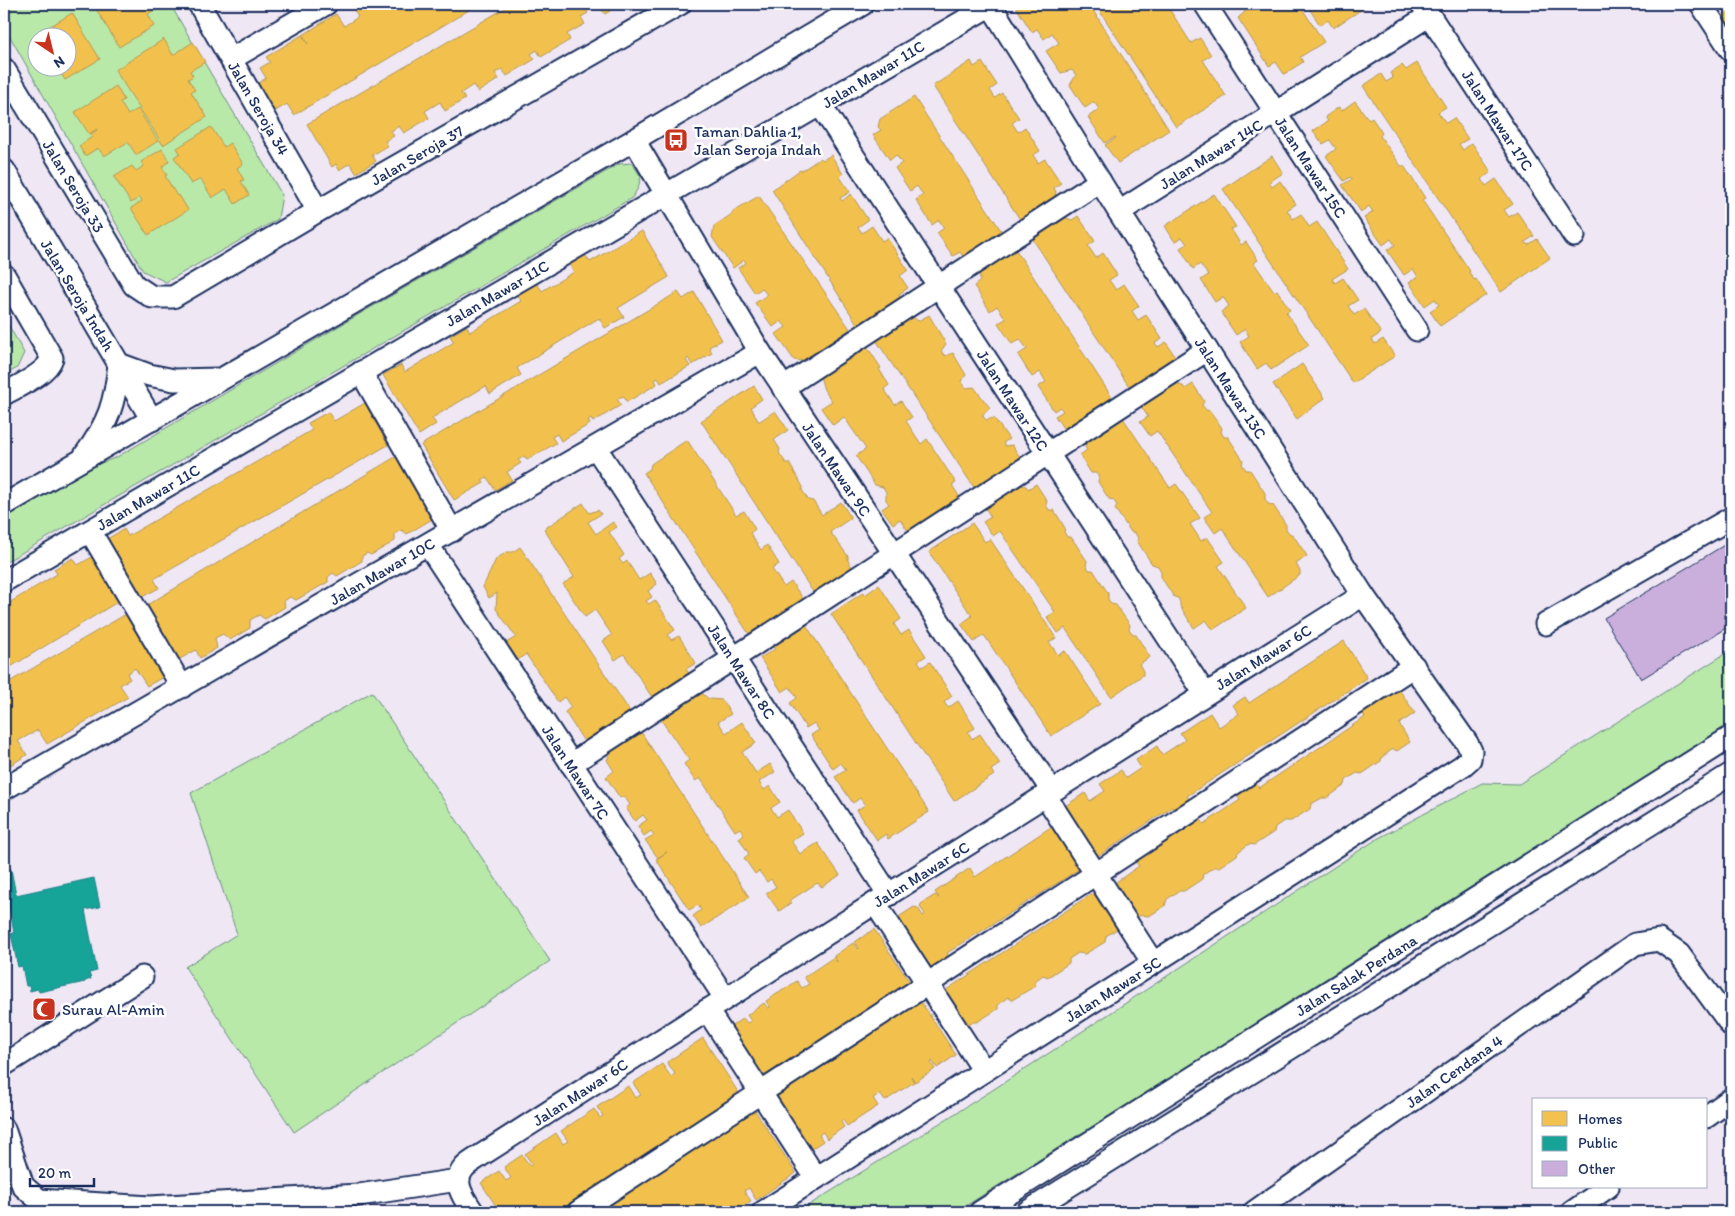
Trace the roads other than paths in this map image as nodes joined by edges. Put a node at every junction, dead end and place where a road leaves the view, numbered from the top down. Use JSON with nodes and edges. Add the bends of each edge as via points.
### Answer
{"nodes":[{"id":1,"x":199,"y":4,"type":"edge"},
{"id":2,"x":326,"y":4,"type":"edge"},
{"id":3,"x":680,"y":4,"type":"edge"},
{"id":4,"x":863,"y":4,"type":"edge"},
{"id":5,"x":991,"y":4,"type":"edge"},
{"id":6,"x":1205,"y":4,"type":"edge"},
{"id":7,"x":1701,"y":4,"type":"edge"},
{"id":8,"x":1426,"y":10,"type":"edge"},
{"id":9,"x":1731,"y":50,"type":"edge"},
{"id":10,"x":231,"y":59,"type":"junction"},
{"id":11,"x":4,"y":69,"type":"edge"},
{"id":12,"x":821,"y":106,"type":"junction"},
{"id":13,"x":1276,"y":113,"type":"junction"},
{"id":14,"x":634,"y":140,"type":"junction"},
{"id":15,"x":6,"y":160,"type":"edge"},
{"id":16,"x":1100,"y":181,"type":"junction"},
{"id":17,"x":666,"y":194,"type":"junction"},
{"id":18,"x":318,"y":211,"type":"junction"},
{"id":19,"x":1119,"y":212,"type":"junction"},
{"id":20,"x":1574,"y":236,"type":"dead end"},
{"id":21,"x":4,"y":275,"type":"edge"},
{"id":22,"x":938,"y":286,"type":"junction"},
{"id":23,"x":152,"y":297,"type":"joint"},
{"id":24,"x":1417,"y":330,"type":"dead end"},
{"id":25,"x":1207,"y":350,"type":"junction"},
{"id":26,"x":760,"y":352,"type":"junction"},
{"id":27,"x":120,"y":364,"type":"junction"},
{"id":28,"x":361,"y":372,"type":"junction"},
{"id":29,"x":222,"y":379,"type":"junction"},
{"id":30,"x":783,"y":388,"type":"junction"},
{"id":31,"x":4,"y":394,"type":"edge"},
{"id":32,"x":152,"y":420,"type":"junction"},
{"id":33,"x":596,"y":448,"type":"junction"},
{"id":34,"x":1048,"y":454,"type":"junction"},
{"id":35,"x":80,"y":461,"type":"junction"},
{"id":36,"x":4,"y":505,"type":"edge"},
{"id":37,"x":1731,"y":518,"type":"edge"},
{"id":38,"x":90,"y":531,"type":"junction"},
{"id":39,"x":452,"y":531,"type":"junction"},
{"id":40,"x":428,"y":545,"type":"junction"},
{"id":41,"x":894,"y":554,"type":"junction"},
{"id":42,"x":4,"y":581,"type":"edge"},
{"id":43,"x":1364,"y":595,"type":"junction"},
{"id":44,"x":1546,"y":624,"type":"dead end"},
{"id":45,"x":734,"y":658,"type":"junction"},
{"id":46,"x":1414,"y":666,"type":"junction"},
{"id":47,"x":182,"y":687,"type":"junction"},
{"id":48,"x":1204,"y":694,"type":"junction"},
{"id":49,"x":1731,"y":737,"type":"edge"},
{"id":50,"x":571,"y":764,"type":"junction"},
{"id":51,"x":1462,"y":766,"type":"joint"},
{"id":52,"x":1731,"y":774,"type":"edge"},
{"id":53,"x":4,"y":789,"type":"edge"},
{"id":54,"x":1048,"y":793,"type":"junction"},
{"id":55,"x":1096,"y":874,"type":"junction"},
{"id":56,"x":882,"y":899,"type":"junction"},
{"id":57,"x":1153,"y":963,"type":"junction"},
{"id":58,"x":142,"y":977,"type":"dead end"},
{"id":59,"x":928,"y":984,"type":"junction"},
{"id":60,"x":725,"y":998,"type":"junction"},
{"id":61,"x":707,"y":1010,"type":"junction"},
{"id":62,"x":1731,"y":1025,"type":"edge"},
{"id":63,"x":4,"y":1065,"type":"edge"},
{"id":64,"x":984,"y":1071,"type":"junction"},
{"id":65,"x":761,"y":1093,"type":"junction"},
{"id":66,"x":1731,"y":1100,"type":"edge"},
{"id":67,"x":1708,"y":1116,"type":"edge"},
{"id":68,"x":4,"y":1129,"type":"edge"},
{"id":69,"x":816,"y":1178,"type":"junction"},
{"id":70,"x":458,"y":1180,"type":"junction"},
{"id":71,"x":1607,"y":1188,"type":"edge"},
{"id":72,"x":473,"y":1212,"type":"edge"},
{"id":73,"x":578,"y":1212,"type":"edge"},
{"id":74,"x":763,"y":1212,"type":"edge"},
{"id":75,"x":980,"y":1212,"type":"edge"},
{"id":76,"x":1027,"y":1212,"type":"edge"},
{"id":77,"x":1254,"y":1212,"type":"edge"},
{"id":78,"x":1572,"y":1212,"type":"edge"}],
"edges":[{"from":1,"to":10,"type":"street","name":"Jalan Seroja 34"},
{"from":2,"to":10,"type":"street"},
{"from":3,"to":18,"type":"street","name":"Jalan Seroja 37"},
{"from":4,"to":14,"type":"street"},
{"from":5,"to":12,"type":"street","name":"Jalan Mawar 11C"},
{"from":5,"to":16,"type":"street","name":"Jalan Mawar 13C"},
{"from":6,"to":13,"type":"street","name":"Jalan Mawar 15C"},
{"from":7,"to":9,"type":"street"},
{"from":8,"to":13,"type":"street","name":"Jalan Mawar 14C"},
{"from":8,"to":20,"type":"street","name":"Jalan Mawar 17C"},
{"from":10,"to":18,"type":"street","name":"Jalan Seroja 34"},
{"from":11,"to":23,"type":"street","name":"Jalan Seroja 33","via":[[134,285]]},
{"from":12,"to":17,"type":"street","name":"Jalan Mawar 11C"},
{"from":12,"to":22,"type":"street","name":"Jalan Mawar 12C"},
{"from":13,"to":19,"type":"street","name":"Jalan Mawar 14C"},
{"from":13,"to":24,"type":"street","name":"Jalan Mawar 15C"},
{"from":14,"to":17,"type":"street","name":"Jalan Mawar 9C"},
{"from":14,"to":29,"type":"street"},
{"from":15,"to":27,"type":"street","name":"Jalan Seroja Indah"},
{"from":16,"to":19,"type":"street","name":"Jalan Mawar 13C"},
{"from":16,"to":22,"type":"street"},
{"from":17,"to":26,"type":"street","name":"Jalan Mawar 9C"},
{"from":17,"to":28,"type":"street","name":"Jalan Mawar 11C"},
{"from":18,"to":23,"type":"street","name":"Jalan Seroja 37","via":[[173,297]]},
{"from":19,"to":25,"type":"street","name":"Jalan Mawar 13C"},
{"from":21,"to":31,"type":"street","via":[[52,358],[43,371]]},
{"from":22,"to":30,"type":"street"},
{"from":22,"to":34,"type":"street","name":"Jalan Mawar 12C"},
{"from":25,"to":34,"type":"street"},
{"from":25,"to":43,"type":"street","name":"Jalan Mawar 13C"},
{"from":26,"to":30,"type":"street","name":"Jalan Mawar 9C"},
{"from":26,"to":33,"type":"street","name":"Jalan Mawar 10C"},
{"from":27,"to":29,"type":"street","via":[[174,380]]},
{"from":27,"to":32,"type":"street","name":"Jalan Seroja Indah"},
{"from":27,"to":35,"type":"street","via":[[113,404],[100,434]]},
{"from":28,"to":38,"type":"street","name":"Jalan Mawar 11C"},
{"from":28,"to":39,"type":"street"},
{"from":29,"to":32,"type":"street"},
{"from":30,"to":41,"type":"street","name":"Jalan Mawar 9C"},
{"from":32,"to":35,"type":"street"},
{"from":33,"to":39,"type":"street","name":"Jalan Mawar 10C"},
{"from":33,"to":45,"type":"street","name":"Jalan Mawar 8C"},
{"from":34,"to":41,"type":"street"},
{"from":34,"to":48,"type":"street","name":"Jalan Mawar 12C"},
{"from":35,"to":36,"type":"street"},
{"from":37,"to":44,"type":"street"},
{"from":38,"to":42,"type":"street","name":"Jalan Mawar 11C"},
{"from":38,"to":47,"type":"street"},
{"from":39,"to":40,"type":"street","name":"Jalan Mawar 10C"},
{"from":40,"to":47,"type":"street","name":"Jalan Mawar 10C"},
{"from":40,"to":50,"type":"street","name":"Jalan Mawar 7C"},
{"from":41,"to":45,"type":"street"},
{"from":41,"to":54,"type":"street","name":"Jalan Mawar 9C"},
{"from":43,"to":46,"type":"street","name":"Jalan Mawar 13C"},
{"from":43,"to":48,"type":"street","name":"Jalan Mawar 6C"},
{"from":45,"to":50,"type":"street"},
{"from":45,"to":56,"type":"street","name":"Jalan Mawar 8C"},
{"from":46,"to":51,"type":"street","name":"Jalan Mawar 13C","via":[[1471,751],[1470,759]]},
{"from":46,"to":55,"type":"street"},
{"from":47,"to":53,"type":"street","name":"Jalan Mawar 10C"},
{"from":48,"to":54,"type":"street","name":"Jalan Mawar 6C"},
{"from":49,"to":75,"type":"street","name":"Jalan Salak Perdana"},
{"from":50,"to":60,"type":"street","name":"Jalan Mawar 7C"},
{"from":51,"to":57,"type":"street","name":"Jalan Mawar 5C"},
{"from":52,"to":76,"type":"street","name":"Jalan Salak Perdana"},
{"from":54,"to":55,"type":"street","name":"Jalan Mawar 9C"},
{"from":54,"to":56,"type":"street","name":"Jalan Mawar 6C"},
{"from":55,"to":57,"type":"street","name":"Jalan Mawar 9C"},
{"from":55,"to":59,"type":"street"},
{"from":56,"to":59,"type":"street","name":"Jalan Mawar 8C"},
{"from":56,"to":60,"type":"street","name":"Jalan Mawar 6C"},
{"from":57,"to":64,"type":"street","name":"Jalan Mawar 5C"},
{"from":58,"to":63,"type":"street"},
{"from":59,"to":64,"type":"street","name":"Jalan Mawar 8C"},
{"from":59,"to":65,"type":"street"},
{"from":60,"to":61,"type":"street","name":"Jalan Mawar 6C"},
{"from":61,"to":65,"type":"street"},
{"from":61,"to":70,"type":"street","name":"Jalan Mawar 6C","via":[[480,1156],[463,1169]]},
{"from":62,"to":77,"type":"street","name":"Jalan Cendana 4","via":[[1679,954],[1659,940],[1635,944]]},
{"from":64,"to":69,"type":"street","name":"Jalan Mawar 5C"},
{"from":65,"to":69,"type":"street"},
{"from":65,"to":73,"type":"street"},
{"from":66,"to":67,"type":"street"},
{"from":68,"to":70,"type":"street","via":[[23,1186],[39,1200],[150,1207],[359,1195]]},
{"from":69,"to":74,"type":"street","name":"Jalan Mawar 5C"},
{"from":70,"to":72,"type":"street","via":[[460,1193]]},
{"from":71,"to":78,"type":"street"}]}
